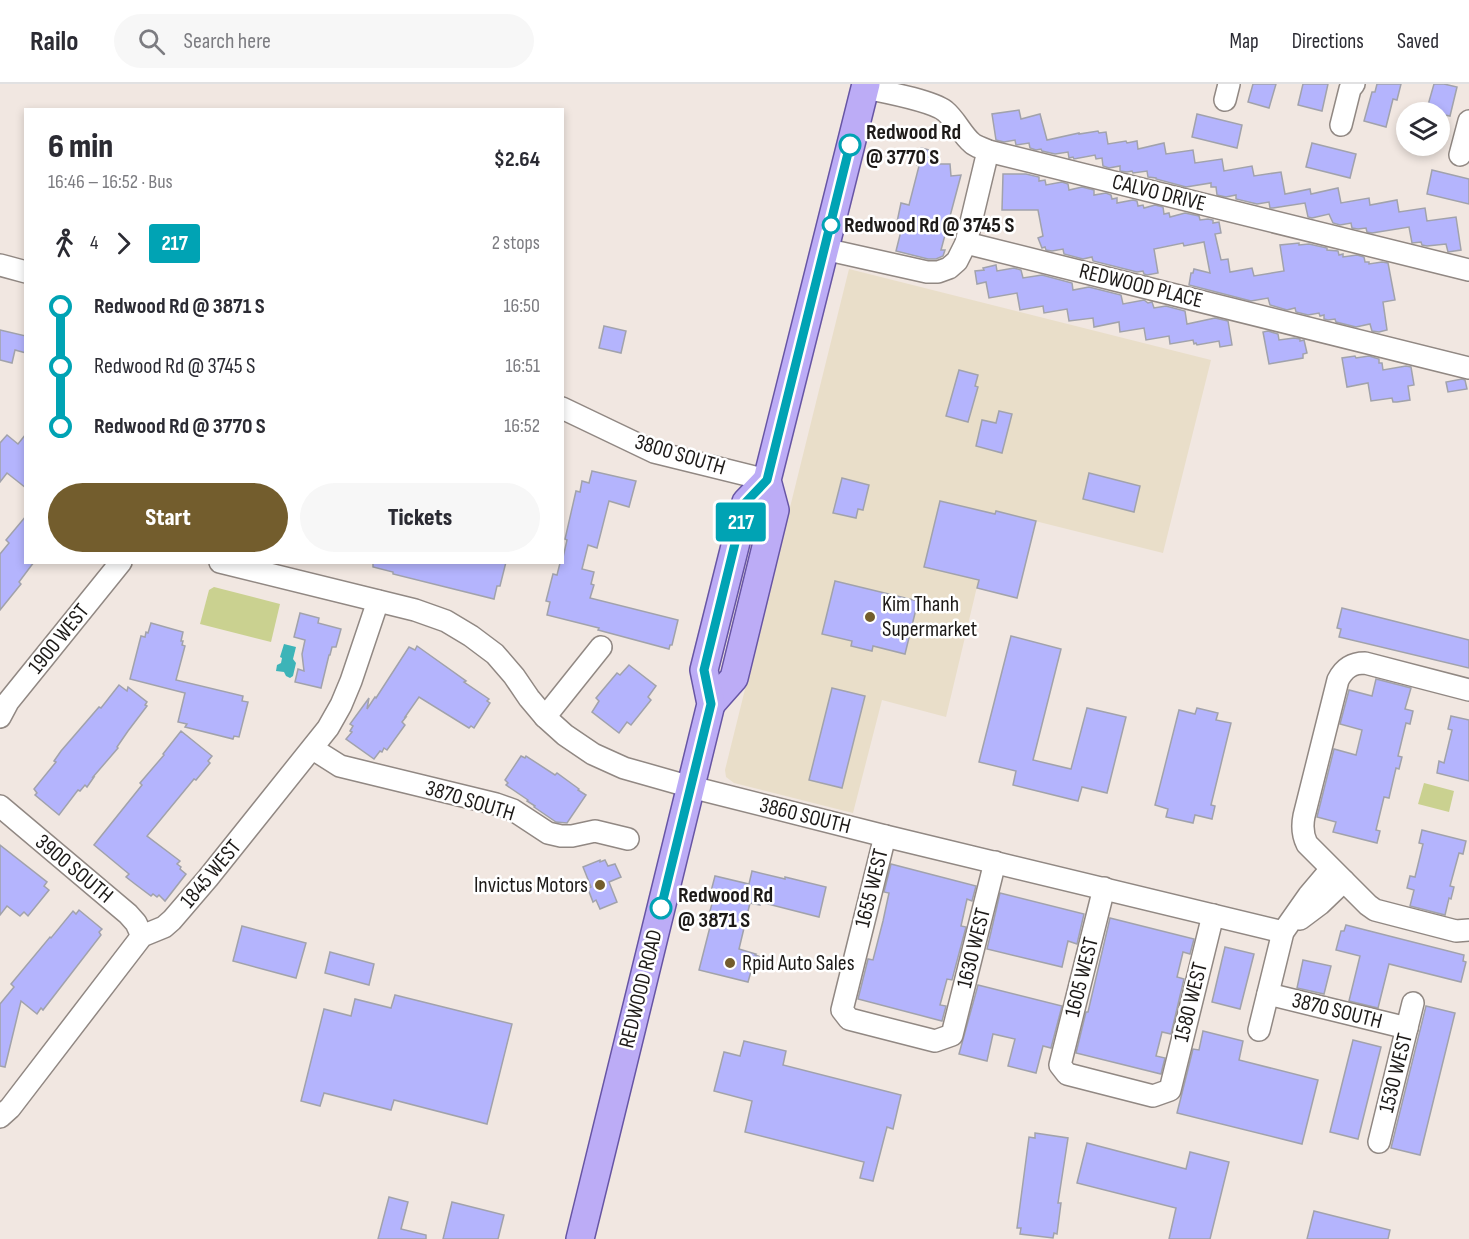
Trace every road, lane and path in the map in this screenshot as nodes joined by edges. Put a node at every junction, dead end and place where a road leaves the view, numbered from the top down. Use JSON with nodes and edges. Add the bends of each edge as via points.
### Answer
{"nodes":[{"id":1,"x":1354,"y":84,"type":"edge"},
{"id":2,"x":865,"y":86,"type":"edge"},
{"id":3,"x":1469,"y":122,"type":"edge"},
{"id":4,"x":1341,"y":125,"type":"dead end"},
{"id":5,"x":988,"y":151,"type":"junction"},
{"id":6,"x":1460,"y":155,"type":"dead end"},
{"id":7,"x":966,"y":243,"type":"junction"},
{"id":8,"x":825,"y":249,"type":"junction"},
{"id":9,"x":0,"y":265,"type":"edge"},
{"id":10,"x":1469,"y":270,"type":"edge"},
{"id":11,"x":24,"y":271,"type":"edge"},
{"id":12,"x":1469,"y":368,"type":"edge"},
{"id":13,"x":564,"y":409,"type":"edge"},
{"id":14,"x":767,"y":480,"type":"junction"},
{"id":15,"x":119,"y":564,"type":"edge"},
{"id":16,"x":228,"y":564,"type":"edge"},
{"id":17,"x":378,"y":601,"type":"junction"},
{"id":18,"x":601,"y":648,"type":"dead end"},
{"id":19,"x":1469,"y":690,"type":"edge"},
{"id":20,"x":0,"y":717,"type":"edge"},
{"id":21,"x":545,"y":717,"type":"junction"},
{"id":22,"x":313,"y":748,"type":"junction"},
{"id":23,"x":691,"y":787,"type":"junction"},
{"id":24,"x":0,"y":806,"type":"edge"},
{"id":25,"x":885,"y":836,"type":"junction"},
{"id":26,"x":628,"y":838,"type":"dead end"},
{"id":27,"x":996,"y":862,"type":"junction"},
{"id":28,"x":1338,"y":875,"type":"junction"},
{"id":29,"x":1104,"y":888,"type":"junction"},
{"id":30,"x":1213,"y":915,"type":"junction"},
{"id":31,"x":1468,"y":930,"type":"edge"},
{"id":32,"x":1283,"y":932,"type":"junction"},
{"id":33,"x":142,"y":936,"type":"junction"},
{"id":34,"x":1268,"y":994,"type":"junction"},
{"id":35,"x":1413,"y":1003,"type":"dead end"},
{"id":36,"x":1407,"y":1028,"type":"junction"},
{"id":37,"x":1258,"y":1030,"type":"dead end"},
{"id":38,"x":952,"y":1035,"type":"joint"},
{"id":39,"x":1170,"y":1090,"type":"joint"},
{"id":40,"x":0,"y":1117,"type":"edge"},
{"id":41,"x":1379,"y":1142,"type":"dead end"},
{"id":42,"x":580,"y":1239,"type":"edge"}],
"edges":[{"from":1,"to":4,"type":"street"},
{"from":2,"to":5,"type":"street","name":"CALVO DRIVE","via":[[943,110],[973,144]]},
{"from":2,"to":8,"type":"main road","name":"REDWOOD ROAD"},
{"from":3,"to":6,"type":"street"},
{"from":5,"to":7,"type":"street"},
{"from":5,"to":10,"type":"street","name":"CALVO DRIVE"},
{"from":7,"to":8,"type":"street","via":[[957,261],[938,272]]},
{"from":7,"to":12,"type":"street","name":"REDWOOD PLACE"},
{"from":8,"to":14,"type":"main road","name":"REDWOOD ROAD"},
{"from":9,"to":11,"type":"street"},
{"from":13,"to":14,"type":"street","name":"3800 SOUTH","via":[[654,452]]},
{"from":14,"to":23,"type":"main road","name":"REDWOOD ROAD","via":[[775,510],[734,678],[711,704]]},
{"from":15,"to":20,"type":"street","name":"1900 WEST"},
{"from":16,"to":17,"type":"street","name":"3860 SOUTH"},
{"from":17,"to":21,"type":"street","name":"3860 SOUTH","via":[[446,621],[471,636],[495,654]]},
{"from":17,"to":22,"type":"street","name":"1845 WEST","via":[[341,705]]},
{"from":18,"to":21,"type":"street"},
{"from":19,"to":28,"type":"street","via":[[1365,663],[1345,669],[1338,680],[1302,826],[1307,844]]},
{"from":21,"to":23,"type":"street","name":"3860 SOUTH","via":[[603,759]]},
{"from":22,"to":26,"type":"street","name":"3870 SOUTH","via":[[340,766],[513,810],[548,833],[573,836],[595,831]]},
{"from":22,"to":33,"type":"street","name":"1845 WEST","via":[[172,920]]},
{"from":23,"to":25,"type":"street","name":"3860 SOUTH"},
{"from":23,"to":42,"type":"main road","name":"REDWOOD ROAD"},
{"from":24,"to":33,"type":"street","name":"3900 SOUTH","via":[[128,914]]},
{"from":25,"to":27,"type":"street","name":"3860 SOUTH"},
{"from":25,"to":38,"type":"street","name":"1655 WEST","via":[[842,1010],[849,1019],[934,1041]]},
{"from":27,"to":29,"type":"street","name":"3860 SOUTH"},
{"from":27,"to":38,"type":"street","name":"1630 WEST"},
{"from":28,"to":31,"type":"street","via":[[1375,910],[1456,931]]},
{"from":28,"to":32,"type":"street","via":[[1320,904]]},
{"from":29,"to":30,"type":"street","name":"3860 SOUTH"},
{"from":29,"to":39,"type":"street","name":"1605 WEST","via":[[1060,1065],[1067,1074],[1153,1096]]},
{"from":30,"to":32,"type":"street","name":"3860 SOUTH"},
{"from":30,"to":39,"type":"street","name":"1580 WEST"},
{"from":32,"to":34,"type":"street"},
{"from":33,"to":40,"type":"street","name":"1845 WEST"},
{"from":34,"to":36,"type":"street","name":"3870 SOUTH"},
{"from":34,"to":37,"type":"street"},
{"from":35,"to":36,"type":"street","name":"1530 WEST"},
{"from":36,"to":41,"type":"street","name":"1530 WEST"}]}
